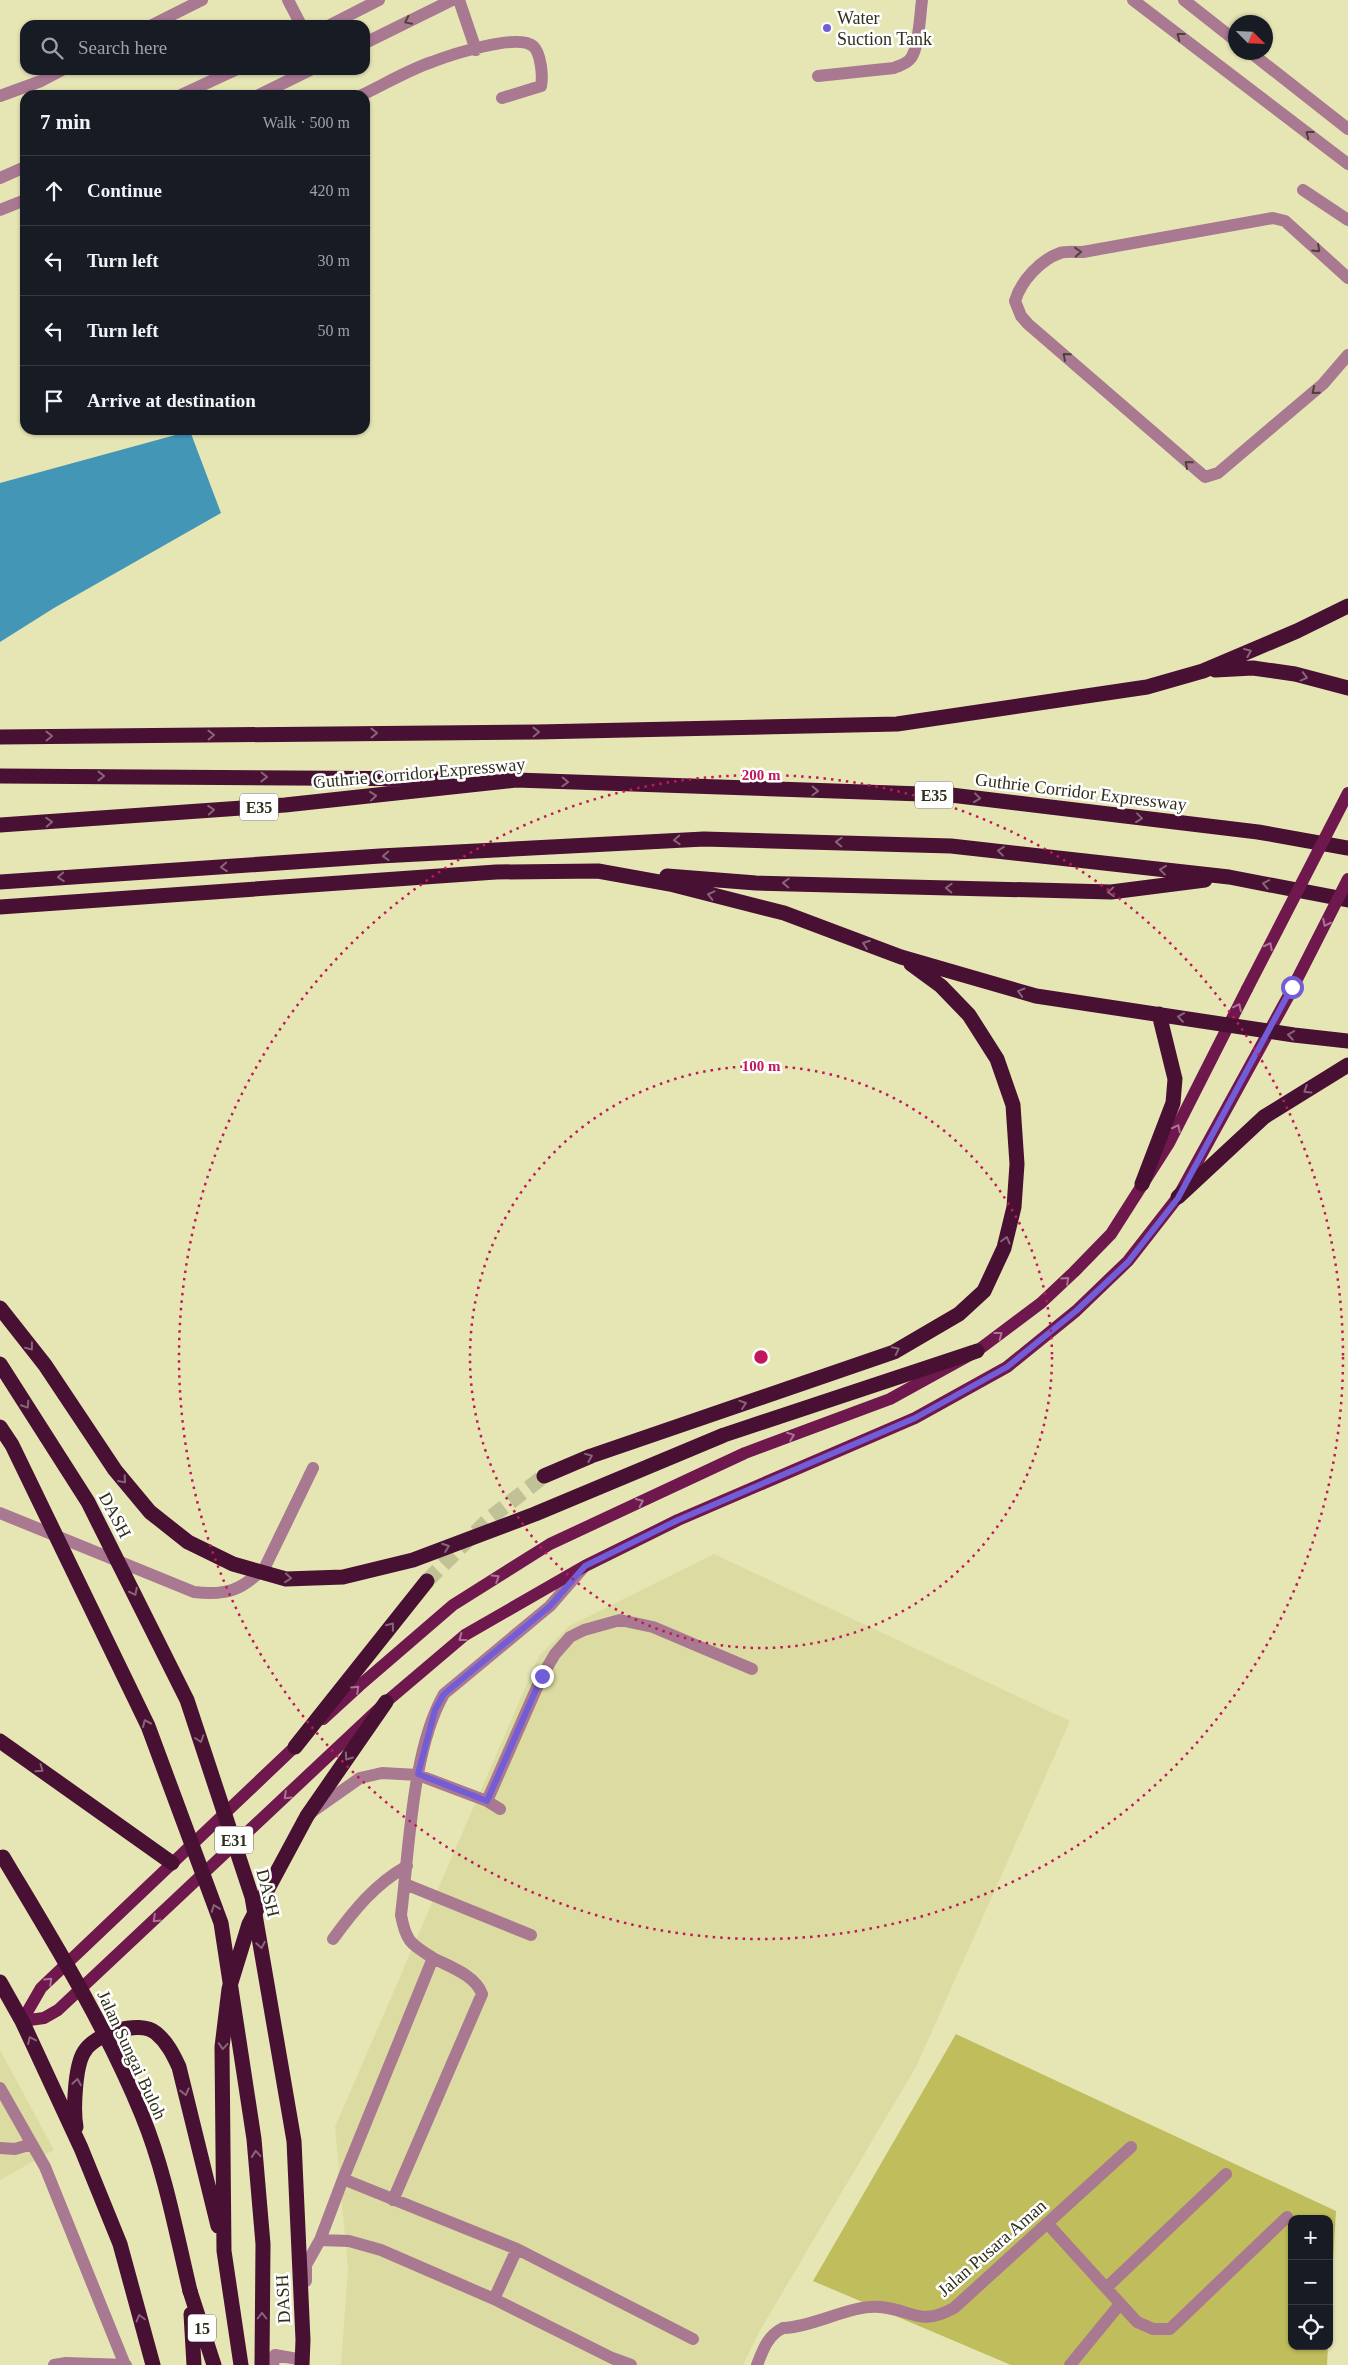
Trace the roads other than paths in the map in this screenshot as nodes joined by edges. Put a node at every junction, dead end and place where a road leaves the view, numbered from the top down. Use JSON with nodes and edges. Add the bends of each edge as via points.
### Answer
{"nodes":[{"id":1,"x":202,"y":0,"type":"edge"},
{"id":2,"x":288,"y":0,"type":"edge"},
{"id":3,"x":379,"y":0,"type":"edge"},
{"id":4,"x":452,"y":0,"type":"edge"},
{"id":5,"x":459,"y":0,"type":"edge"},
{"id":6,"x":922,"y":0,"type":"edge"},
{"id":7,"x":1133,"y":0,"type":"edge"},
{"id":8,"x":1184,"y":0,"type":"edge"},
{"id":9,"x":162,"y":20,"type":"edge"},
{"id":10,"x":298,"y":20,"type":"edge"},
{"id":11,"x":340,"y":20,"type":"edge"},
{"id":12,"x":1228,"y":35,"type":"edge"},
{"id":13,"x":370,"y":41,"type":"edge"},
{"id":14,"x":476,"y":50,"type":"junction"},
{"id":15,"x":1260,"y":60,"type":"edge"},
{"id":16,"x":52,"y":75,"type":"edge"},
{"id":17,"x":224,"y":75,"type":"edge"},
{"id":18,"x":300,"y":75,"type":"edge"},
{"id":19,"x":818,"y":76,"type":"dead end"},
{"id":20,"x":192,"y":90,"type":"edge"},
{"id":21,"x":269,"y":90,"type":"edge"},
{"id":22,"x":370,"y":91,"type":"edge"},
{"id":23,"x":0,"y":96,"type":"edge"},
{"id":24,"x":502,"y":98,"type":"dead end"},
{"id":25,"x":1348,"y":129,"type":"edge"},
{"id":26,"x":1348,"y":164,"type":"edge"},
{"id":27,"x":20,"y":169,"type":"edge"},
{"id":28,"x":0,"y":178,"type":"edge"},
{"id":29,"x":1303,"y":190,"type":"dead end"},
{"id":30,"x":20,"y":202,"type":"edge"},
{"id":31,"x":0,"y":210,"type":"edge"},
{"id":32,"x":1348,"y":220,"type":"edge"},
{"id":33,"x":1348,"y":278,"type":"edge"},
{"id":34,"x":1348,"y":356,"type":"edge"},
{"id":35,"x":1348,"y":606,"type":"edge"},
{"id":36,"x":1204,"y":671,"type":"junction"},
{"id":37,"x":1348,"y":688,"type":"edge"},
{"id":38,"x":0,"y":737,"type":"edge"},
{"id":39,"x":0,"y":776,"type":"edge"},
{"id":40,"x":516,"y":780,"type":"junction"},
{"id":41,"x":1348,"y":793,"type":"edge"},
{"id":42,"x":0,"y":825,"type":"edge"},
{"id":43,"x":1348,"y":848,"type":"edge"},
{"id":44,"x":598,"y":871,"type":"junction"},
{"id":45,"x":1229,"y":877,"type":"junction"},
{"id":46,"x":1348,"y":879,"type":"edge"},
{"id":47,"x":0,"y":882,"type":"edge"},
{"id":48,"x":1348,"y":900,"type":"edge"},
{"id":49,"x":0,"y":907,"type":"edge"},
{"id":50,"x":901,"y":957,"type":"junction"},
{"id":51,"x":1160,"y":1014,"type":"junction"},
{"id":52,"x":1230,"y":1024,"type":"junction"},
{"id":53,"x":1269,"y":1031,"type":"junction"},
{"id":54,"x":1348,"y":1041,"type":"edge"},
{"id":55,"x":1348,"y":1064,"type":"edge"},
{"id":56,"x":1142,"y":1184,"type":"junction"},
{"id":57,"x":1178,"y":1198,"type":"junction"},
{"id":58,"x":0,"y":1308,"type":"edge"},
{"id":59,"x":978,"y":1351,"type":"junction"},
{"id":60,"x":0,"y":1364,"type":"edge"},
{"id":61,"x":0,"y":1427,"type":"edge"},
{"id":62,"x":313,"y":1468,"type":"dead end"},
{"id":63,"x":544,"y":1476,"type":"tunnel mouth"},
{"id":64,"x":0,"y":1513,"type":"edge"},
{"id":65,"x":585,"y":1566,"type":"junction"},
{"id":66,"x":427,"y":1581,"type":"tunnel mouth"},
{"id":67,"x":752,"y":1669,"type":"dead end"},
{"id":68,"x":386,"y":1702,"type":"junction"},
{"id":69,"x":0,"y":1741,"type":"edge"},
{"id":70,"x":295,"y":1747,"type":"junction"},
{"id":71,"x":418,"y":1774,"type":"junction"},
{"id":72,"x":487,"y":1801,"type":"junction"},
{"id":73,"x":500,"y":1809,"type":"dead end"},
{"id":74,"x":307,"y":1816,"type":"junction"},
{"id":75,"x":2,"y":1855,"type":"edge"},
{"id":76,"x":172,"y":1863,"type":"junction"},
{"id":77,"x":407,"y":1866,"type":"junction"},
{"id":78,"x":405,"y":1884,"type":"junction"},
{"id":79,"x":532,"y":1935,"type":"dead end"},
{"id":80,"x":333,"y":1939,"type":"dead end"},
{"id":81,"x":433,"y":1958,"type":"junction"},
{"id":82,"x":0,"y":1982,"type":"edge"},
{"id":83,"x":22,"y":2021,"type":"junction"},
{"id":84,"x":0,"y":2088,"type":"edge"},
{"id":85,"x":32,"y":2144,"type":"junction"},
{"id":86,"x":1131,"y":2147,"type":"dead end"},
{"id":87,"x":0,"y":2148,"type":"edge"},
{"id":88,"x":81,"y":2148,"type":"junction"},
{"id":89,"x":1226,"y":2174,"type":"dead end"},
{"id":90,"x":343,"y":2179,"type":"junction"},
{"id":91,"x":393,"y":2200,"type":"junction"},
{"id":92,"x":1287,"y":2217,"type":"dead end"},
{"id":93,"x":1047,"y":2223,"type":"junction"},
{"id":94,"x":320,"y":2240,"type":"junction"},
{"id":95,"x":517,"y":2249,"type":"junction"},
{"id":96,"x":224,"y":2250,"type":"junction"},
{"id":97,"x":1106,"y":2288,"type":"junction"},
{"id":98,"x":190,"y":2291,"type":"junction"},
{"id":99,"x":494,"y":2299,"type":"junction"},
{"id":100,"x":1120,"y":2304,"type":"junction"},
{"id":101,"x":693,"y":2339,"type":"dead end"},
{"id":102,"x":54,"y":2365,"type":"edge"},
{"id":103,"x":125,"y":2365,"type":"edge"},
{"id":104,"x":153,"y":2365,"type":"edge"},
{"id":105,"x":194,"y":2365,"type":"edge"},
{"id":106,"x":214,"y":2365,"type":"edge"},
{"id":107,"x":241,"y":2365,"type":"edge"},
{"id":108,"x":262,"y":2365,"type":"edge"},
{"id":109,"x":273,"y":2365,"type":"edge"},
{"id":110,"x":302,"y":2365,"type":"edge"},
{"id":111,"x":631,"y":2365,"type":"edge"},
{"id":112,"x":757,"y":2365,"type":"edge"},
{"id":113,"x":1070,"y":2365,"type":"edge"}],
"edges":[{"from":1,"to":9,"type":"street"},
{"from":2,"to":10,"type":"street"},
{"from":3,"to":11,"type":"street"},
{"from":4,"to":13,"type":"street","one_way":true},
{"from":5,"to":14,"type":"street"},
{"from":6,"to":19,"type":"street","via":[[916,45],[906,64]]},
{"from":26,"to":7,"type":"street","one_way":true},
{"from":8,"to":12,"type":"street"},
{"from":14,"to":22,"type":"street","via":[[431,62]]},
{"from":14,"to":24,"type":"street","via":[[522,42],[537,51],[541,86]]},
{"from":15,"to":25,"type":"street"},
{"from":16,"to":23,"type":"street"},
{"from":17,"to":20,"type":"street"},
{"from":18,"to":21,"type":"street"},
{"from":27,"to":28,"type":"street"},
{"from":29,"to":32,"type":"street"},
{"from":30,"to":31,"type":"street"},
{"from":34,"to":33,"type":"street","one_way":true,"via":[[1301,403],[1218,473],[1205,477],[1028,324],[1015,300],[1023,284],[1039,266],[1060,253],[1083,252],[1273,218],[1286,221]]},
{"from":36,"to":35,"type":"highway","one_way":true},
{"from":36,"to":37,"type":"highway","one_way":true,"via":[[1253,668],[1295,674]]},
{"from":38,"to":36,"type":"highway","one_way":true,"via":[[537,732],[897,724],[1147,687]]},
{"from":39,"to":40,"type":"highway","one_way":true},
{"from":42,"to":40,"type":"highway","name":"Guthrie Corridor Expressway","number":"E35","one_way":true,"via":[[285,805]]},
{"from":40,"to":43,"type":"highway","name":"Guthrie Corridor Expressway","number":"E35","one_way":true,"via":[[951,795],[1258,832]]},
{"from":52,"to":41,"type":"main road","one_way":true,"bridge":true},
{"from":45,"to":44,"type":"highway","one_way":true,"via":[[1112,892],[756,882]]},
{"from":44,"to":49,"type":"highway","via":[[496,872]]},
{"from":50,"to":44,"type":"highway","one_way":true,"via":[[784,913],[670,884]]},
{"from":45,"to":47,"type":"highway","one_way":true,"via":[[951,846],[704,839],[380,856]]},
{"from":48,"to":45,"type":"highway","one_way":true},
{"from":46,"to":53,"type":"main road","one_way":true,"bridge":true},
{"from":51,"to":50,"type":"highway","one_way":true,"via":[[1036,996]]},
{"from":63,"to":50,"type":"highway","one_way":true,"via":[[590,1456],[894,1352],[959,1314],[984,1291],[1004,1248],[1014,1207],[1017,1164],[1013,1105],[997,1059],[969,1015],[941,986]]},
{"from":52,"to":51,"type":"highway","one_way":true},
{"from":51,"to":56,"type":"highway","via":[[1175,1079],[1174,1103]]},
{"from":52,"to":53,"type":"highway"},
{"from":56,"to":52,"type":"main road","one_way":true,"via":[[1169,1143]]},
{"from":54,"to":53,"type":"highway","one_way":true},
{"from":53,"to":57,"type":"main road"},
{"from":55,"to":57,"type":"highway","one_way":true,"via":[[1264,1117]]},
{"from":59,"to":56,"type":"main road","one_way":true,"via":[[1041,1303],[1074,1272],[1111,1234]]},
{"from":57,"to":65,"type":"main road","via":[[1128,1262],[1076,1311],[1007,1367],[915,1418],[678,1520]]},
{"from":58,"to":59,"type":"highway","one_way":true,"bridge":true,"via":[[45,1365],[115,1470],[150,1512],[196,1546],[233,1564],[286,1579],[343,1577],[413,1560],[535,1514],[724,1435]]},
{"from":70,"to":59,"type":"main road","one_way":true,"via":[[359,1686],[453,1605],[550,1544],[745,1453],[890,1399]]},
{"from":60,"to":110,"type":"highway","name":"DASH","number":"E31","one_way":true,"bridge":true,"via":[[88,1502],[187,1700],[252,1897],[294,2142]]},
{"from":108,"to":61,"type":"highway","name":"DASH","number":"E31","one_way":true,"bridge":true,"via":[[263,2244],[254,2139],[221,1923],[148,1726],[12,1445]]},
{"from":62,"to":64,"type":"street","via":[[265,1567],[233,1591],[214,1595],[194,1592]]},
{"from":65,"to":68,"type":"main road","one_way":true,"via":[[465,1635]]},
{"from":65,"to":71,"type":"street","via":[[550,1606],[444,1694],[435,1710]]},
{"from":70,"to":66,"type":"highway","one_way":true},
{"from":67,"to":72,"type":"street","via":[[652,1626],[620,1620],[584,1630],[570,1637],[542,1676]]},
{"from":68,"to":74,"type":"highway","one_way":true},
{"from":68,"to":83,"type":"main road","one_way":true,"via":[[58,2010],[44,2018]]},
{"from":69,"to":76,"type":"highway","one_way":true},
{"from":70,"to":76,"type":"main road"},
{"from":71,"to":72,"type":"street"},
{"from":71,"to":74,"type":"street","via":[[382,1773],[360,1778]]},
{"from":71,"to":77,"type":"street"},
{"from":72,"to":73,"type":"street"},
{"from":74,"to":96,"type":"highway","one_way":true,"via":[[249,1924],[229,1990],[222,2047]]},
{"from":75,"to":98,"type":"highway","name":"Jalan Sungai Buloh","bridge":true,"via":[[70,1968],[143,2116],[163,2176]]},
{"from":83,"to":76,"type":"main road","one_way":true,"via":[[41,1988]]},
{"from":77,"to":78,"type":"street"},
{"from":77,"to":80,"type":"street","via":[[389,1876],[359,1904]]},
{"from":78,"to":79,"type":"street"},
{"from":78,"to":81,"type":"street","via":[[404,1930],[412,1945]]},
{"from":81,"to":90,"type":"street"},
{"from":81,"to":91,"type":"street","via":[[466,1975],[482,1994]]},
{"from":82,"to":83,"type":"highway"},
{"from":88,"to":83,"type":"highway","one_way":true},
{"from":84,"to":85,"type":"street"},
{"from":85,"to":87,"type":"street","via":[[15,2149]]},
{"from":85,"to":103,"type":"street","via":[[45,2167]]},
{"from":86,"to":93,"type":"street","name":"Jalan Pusara Aman"},
{"from":88,"to":96,"type":"highway","one_way":true,"via":[[74,2116],[76,2085],[84,2052],[96,2040],[125,2027],[154,2031],[169,2047],[179,2067]]},
{"from":104,"to":88,"type":"highway","one_way":true,"via":[[120,2244]]},
{"from":89,"to":97,"type":"street"},
{"from":90,"to":91,"type":"street"},
{"from":90,"to":94,"type":"street"},
{"from":91,"to":95,"type":"street"},
{"from":92,"to":100,"type":"street","via":[[1170,2329],[1153,2329],[1137,2322]]},
{"from":93,"to":97,"type":"street"},
{"from":93,"to":112,"type":"street","name":"Jalan Pusara Aman","via":[[954,2308],[941,2315],[926,2319],[880,2307],[783,2328],[766,2342]]},
{"from":94,"to":99,"type":"street","via":[[349,2241],[381,2250]]},
{"from":94,"to":109,"type":"street","via":[[306,2266],[303,2360],[276,2355]]},
{"from":95,"to":99,"type":"street"},
{"from":95,"to":101,"type":"street"},
{"from":96,"to":107,"type":"highway"},
{"from":97,"to":100,"type":"street"},
{"from":98,"to":105,"type":"highway","name":"Jalan Sungai Buloh","number":"15"},
{"from":98,"to":106,"type":"highway","name":"Jalan Sungai Buloh","number":"15"},
{"from":99,"to":111,"type":"street"},
{"from":100,"to":113,"type":"street"},
{"from":102,"to":103,"type":"street"}]}
